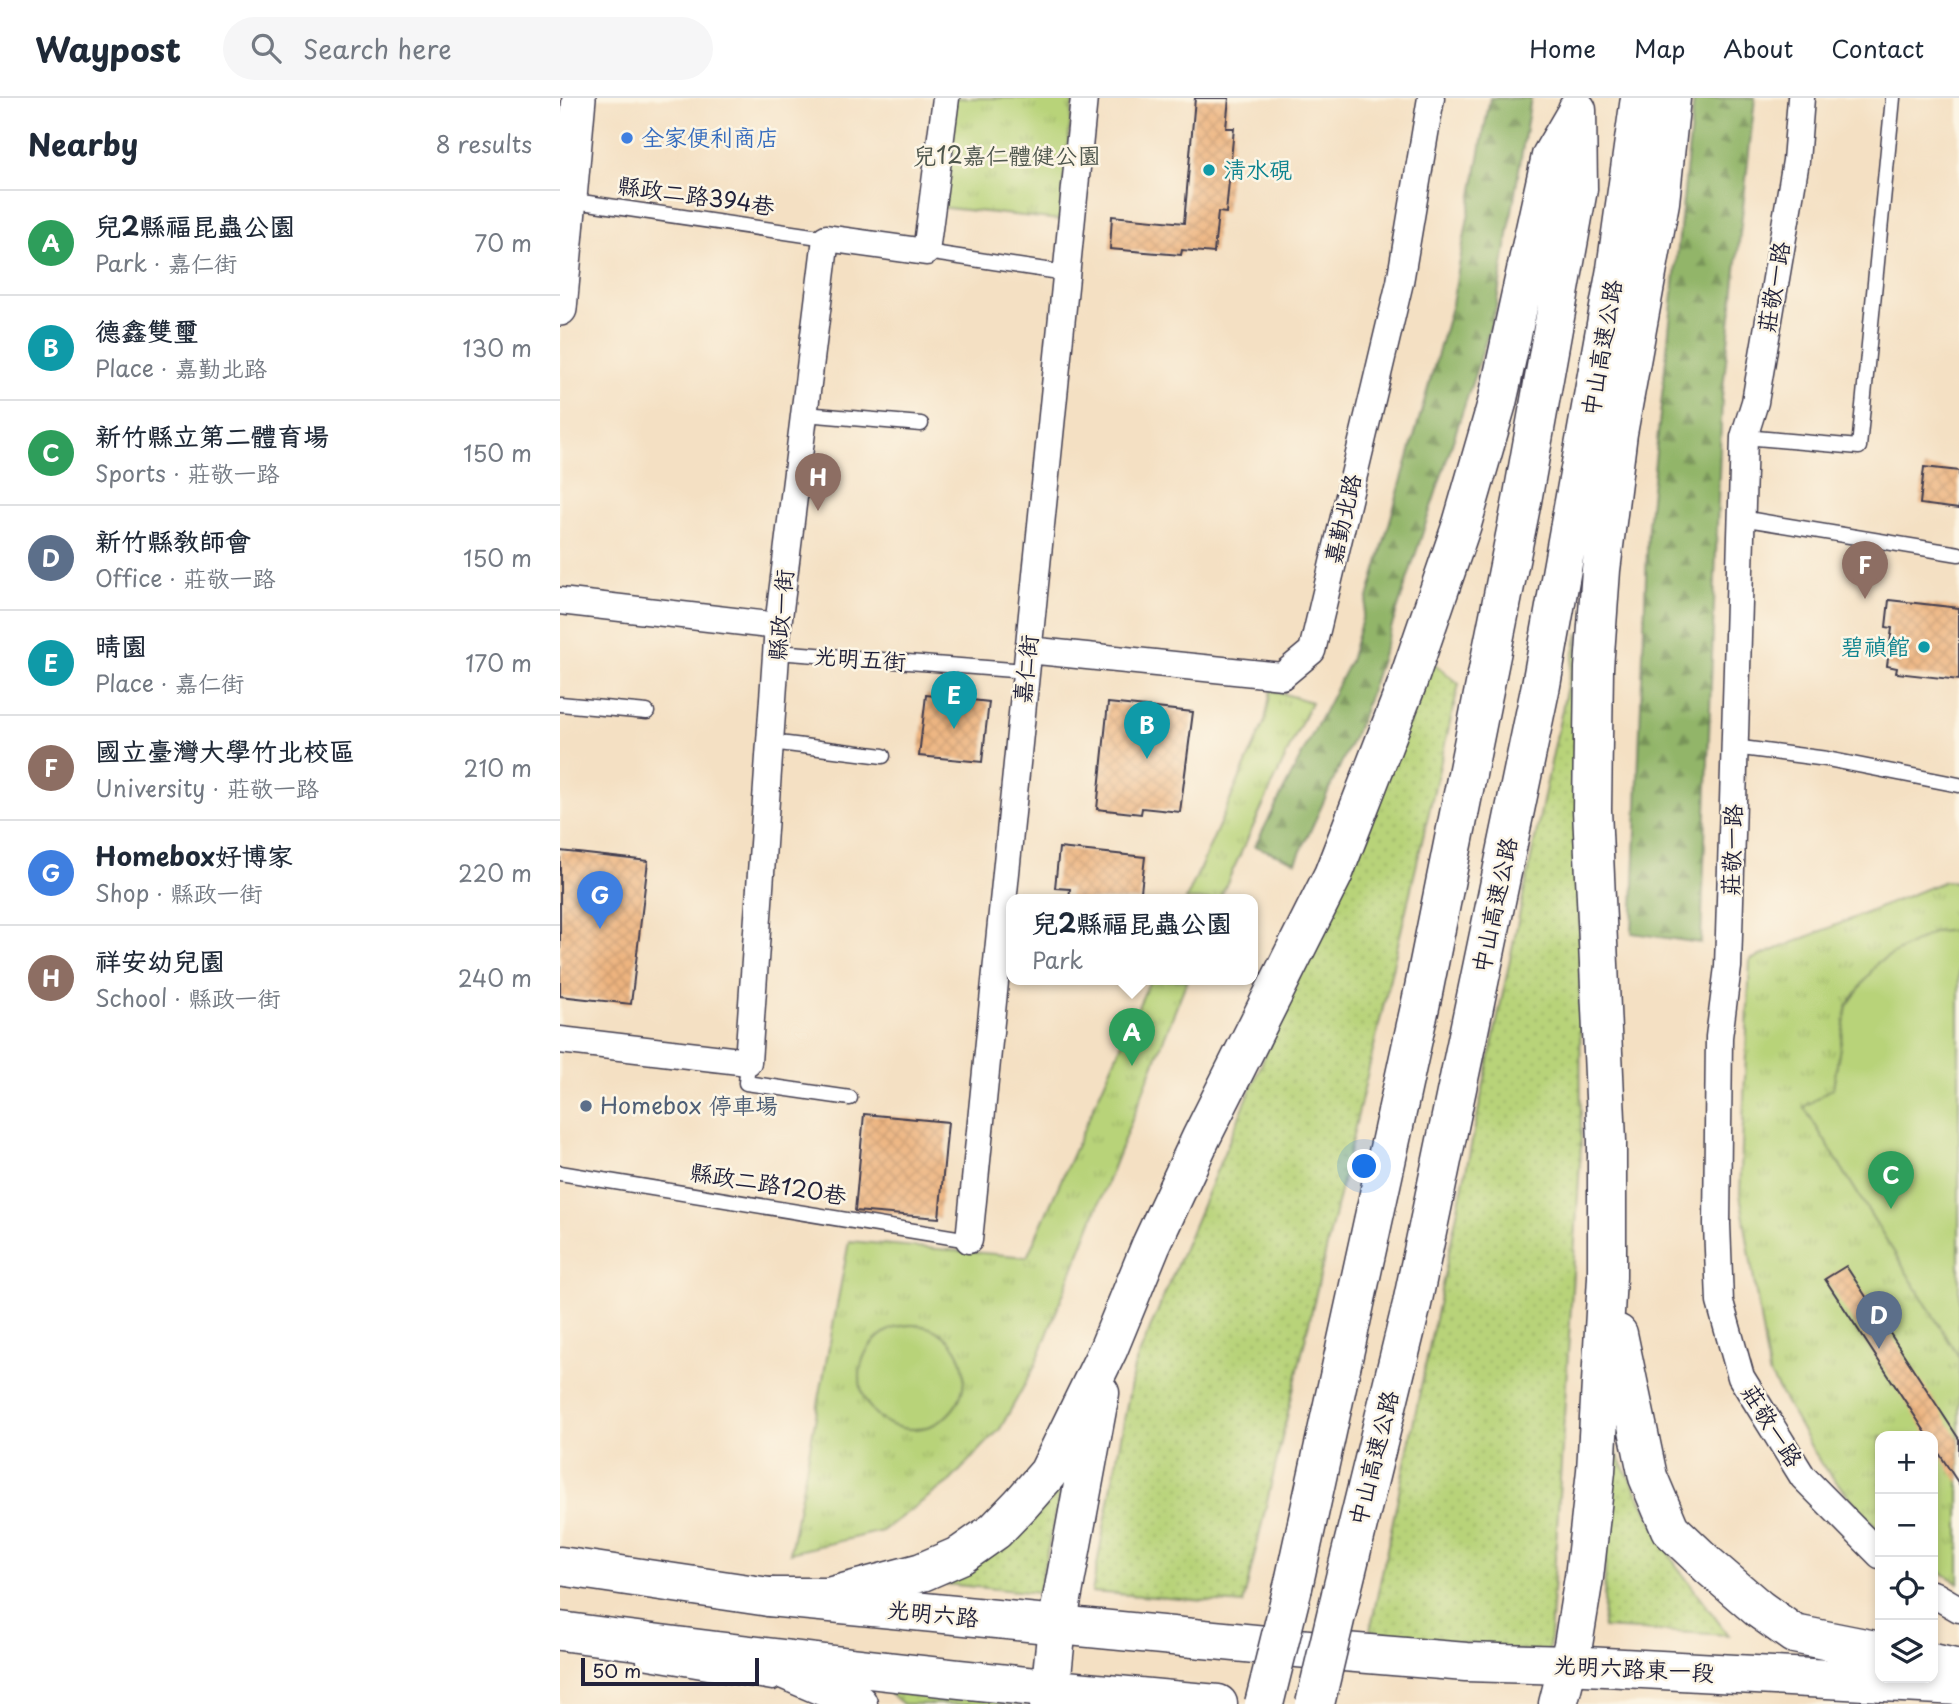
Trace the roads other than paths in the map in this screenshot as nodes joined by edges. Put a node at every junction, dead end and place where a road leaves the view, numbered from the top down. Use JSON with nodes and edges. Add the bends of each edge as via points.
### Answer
{"nodes":[{"id":1,"x":579,"y":98,"type":"edge"},
{"id":2,"x":946,"y":98,"type":"edge"},
{"id":3,"x":1084,"y":98,"type":"edge"},
{"id":4,"x":1431,"y":98,"type":"edge"},
{"id":5,"x":1640,"y":98,"type":"edge"},
{"id":6,"x":1671,"y":98,"type":"edge"},
{"id":7,"x":1801,"y":98,"type":"edge"},
{"id":8,"x":1893,"y":98,"type":"edge"},
{"id":9,"x":1577,"y":106,"type":"edge"},
{"id":10,"x":566,"y":200,"type":"edge"},
{"id":11,"x":826,"y":238,"type":"junction"},
{"id":12,"x":926,"y":252,"type":"junction"},
{"id":13,"x":1066,"y":273,"type":"junction"},
{"id":14,"x":560,"y":309,"type":"edge"},
{"id":15,"x":804,"y":414,"type":"junction"},
{"id":16,"x":921,"y":424,"type":"dead end"},
{"id":17,"x":1744,"y":437,"type":"junction"},
{"id":18,"x":1741,"y":518,"type":"junction"},
{"id":19,"x":1959,"y":554,"type":"edge"},
{"id":20,"x":560,"y":601,"type":"edge"},
{"id":21,"x":778,"y":626,"type":"junction"},
{"id":22,"x":777,"y":652,"type":"junction"},
{"id":23,"x":1027,"y":660,"type":"junction"},
{"id":24,"x":560,"y":704,"type":"edge"},
{"id":25,"x":647,"y":712,"type":"dead end"},
{"id":26,"x":771,"y":743,"type":"junction"},
{"id":27,"x":1734,"y":747,"type":"junction"},
{"id":28,"x":883,"y":756,"type":"dead end"},
{"id":29,"x":1959,"y":785,"type":"edge"},
{"id":30,"x":560,"y":1040,"type":"edge"},
{"id":31,"x":748,"y":1062,"type":"junction"},
{"id":32,"x":850,"y":1098,"type":"dead end"},
{"id":33,"x":560,"y":1172,"type":"edge"},
{"id":34,"x":969,"y":1240,"type":"joint"},
{"id":35,"x":1607,"y":1277,"type":"junction"},
{"id":36,"x":1108,"y":1350,"type":"junction"},
{"id":37,"x":1875,"y":1550,"type":"edge"},
{"id":38,"x":560,"y":1566,"type":"edge"},
{"id":39,"x":769,"y":1597,"type":"junction"},
{"id":40,"x":1938,"y":1597,"type":"edge"},
{"id":41,"x":1959,"y":1609,"type":"edge"},
{"id":42,"x":1056,"y":1626,"type":"junction"},
{"id":43,"x":560,"y":1631,"type":"edge"},
{"id":44,"x":1308,"y":1649,"type":"joint"},
{"id":45,"x":1875,"y":1650,"type":"edge"},
{"id":46,"x":752,"y":1656,"type":"junction"},
{"id":47,"x":629,"y":1658,"type":"dead end"},
{"id":48,"x":1938,"y":1664,"type":"edge"},
{"id":49,"x":1567,"y":1665,"type":"junction"},
{"id":50,"x":1959,"y":1669,"type":"edge"},
{"id":51,"x":1959,"y":1686,"type":"edge"},
{"id":52,"x":1050,"y":1697,"type":"edge"},
{"id":53,"x":838,"y":1704,"type":"edge"},
{"id":54,"x":858,"y":1704,"type":"edge"},
{"id":55,"x":1218,"y":1704,"type":"edge"},
{"id":56,"x":1264,"y":1704,"type":"edge"},
{"id":57,"x":1315,"y":1704,"type":"edge"},
{"id":58,"x":1558,"y":1704,"type":"edge"}],
"edges":[{"from":1,"to":10,"type":"street"},
{"from":2,"to":12,"type":"street"},
{"from":3,"to":13,"type":"street","name":"嘉仁街"},
{"from":4,"to":23,"type":"street","name":"嘉勤北路","via":[[1400,282],[1311,651],[1282,676]]},
{"from":5,"to":57,"type":"main road","name":"中山高速公路","bridge":true,"via":[[1616,269],[1541,685],[1412,1304]]},
{"from":6,"to":35,"type":"main road","via":[[1660,202],[1617,447],[1594,668],[1592,810],[1606,1128]]},
{"from":7,"to":17,"type":"street","name":"莊敬一路","via":[[1796,161],[1755,402]]},
{"from":8,"to":17,"type":"lane","via":[[1859,447]]},
{"from":9,"to":36,"type":"main road","via":[[1551,156],[1497,403],[1462,524],[1407,684],[1333,875],[1156,1233]]},
{"from":9,"to":56,"type":"main road","bridge":true,"via":[[1578,190],[1522,501],[1423,993]]},
{"from":10,"to":11,"type":"lane","name":"縣政二路394巷"},
{"from":10,"to":14,"type":"street"},
{"from":11,"to":12,"type":"street"},
{"from":11,"to":15,"type":"street","name":"縣政一街"},
{"from":12,"to":13,"type":"lane"},
{"from":13,"to":23,"type":"street","name":"嘉仁街"},
{"from":15,"to":16,"type":"lane"},
{"from":15,"to":21,"type":"street","name":"縣政一街"},
{"from":17,"to":18,"type":"street","name":"莊敬一路"},
{"from":18,"to":19,"type":"lane"},
{"from":18,"to":27,"type":"street","name":"莊敬一路"},
{"from":20,"to":21,"type":"street"},
{"from":21,"to":22,"type":"street","name":"縣政一街"},
{"from":22,"to":23,"type":"lane","name":"光明五街"},
{"from":22,"to":26,"type":"street","name":"縣政一街"},
{"from":23,"to":34,"type":"street","name":"嘉仁街"},
{"from":24,"to":25,"type":"lane"},
{"from":26,"to":28,"type":"lane"},
{"from":26,"to":31,"type":"street","name":"縣政一街"},
{"from":27,"to":29,"type":"lane","via":[[1828,759]]},
{"from":27,"to":37,"type":"street","name":"莊敬一路","via":[[1728,967],[1719,1037],[1720,1302],[1741,1377],[1803,1477]]},
{"from":30,"to":31,"type":"street"},
{"from":31,"to":32,"type":"lane","via":[[746,1083]]},
{"from":33,"to":34,"type":"lane","name":"縣政二路120巷"},
{"from":35,"to":45,"type":"main road","via":[[1648,1477],[1670,1529],[1794,1634]]},
{"from":35,"to":49,"type":"main road","via":[[1596,1471],[1584,1577]]},
{"from":36,"to":39,"type":"main road","via":[[1048,1473],[984,1539],[922,1572],[873,1587],[828,1597]]},
{"from":36,"to":42,"type":"main road"},
{"from":38,"to":39,"type":"main road","name":"光明六路"},
{"from":39,"to":42,"type":"main road","name":"光明六路"},
{"from":40,"to":41,"type":"street"},
{"from":42,"to":44,"type":"main road","name":"光明六路"},
{"from":42,"to":52,"type":"main road"},
{"from":43,"to":46,"type":"main road"},
{"from":44,"to":49,"type":"main road","name":"光明六路東一段"},
{"from":46,"to":52,"type":"main road"},
{"from":46,"to":54,"type":"main road"},
{"from":47,"to":53,"type":"lane","via":[[752,1678]]},
{"from":48,"to":50,"type":"main road"},
{"from":49,"to":51,"type":"main road","name":"光明六路東一段"},
{"from":49,"to":58,"type":"main road"},
{"from":52,"to":55,"type":"main road"}]}
